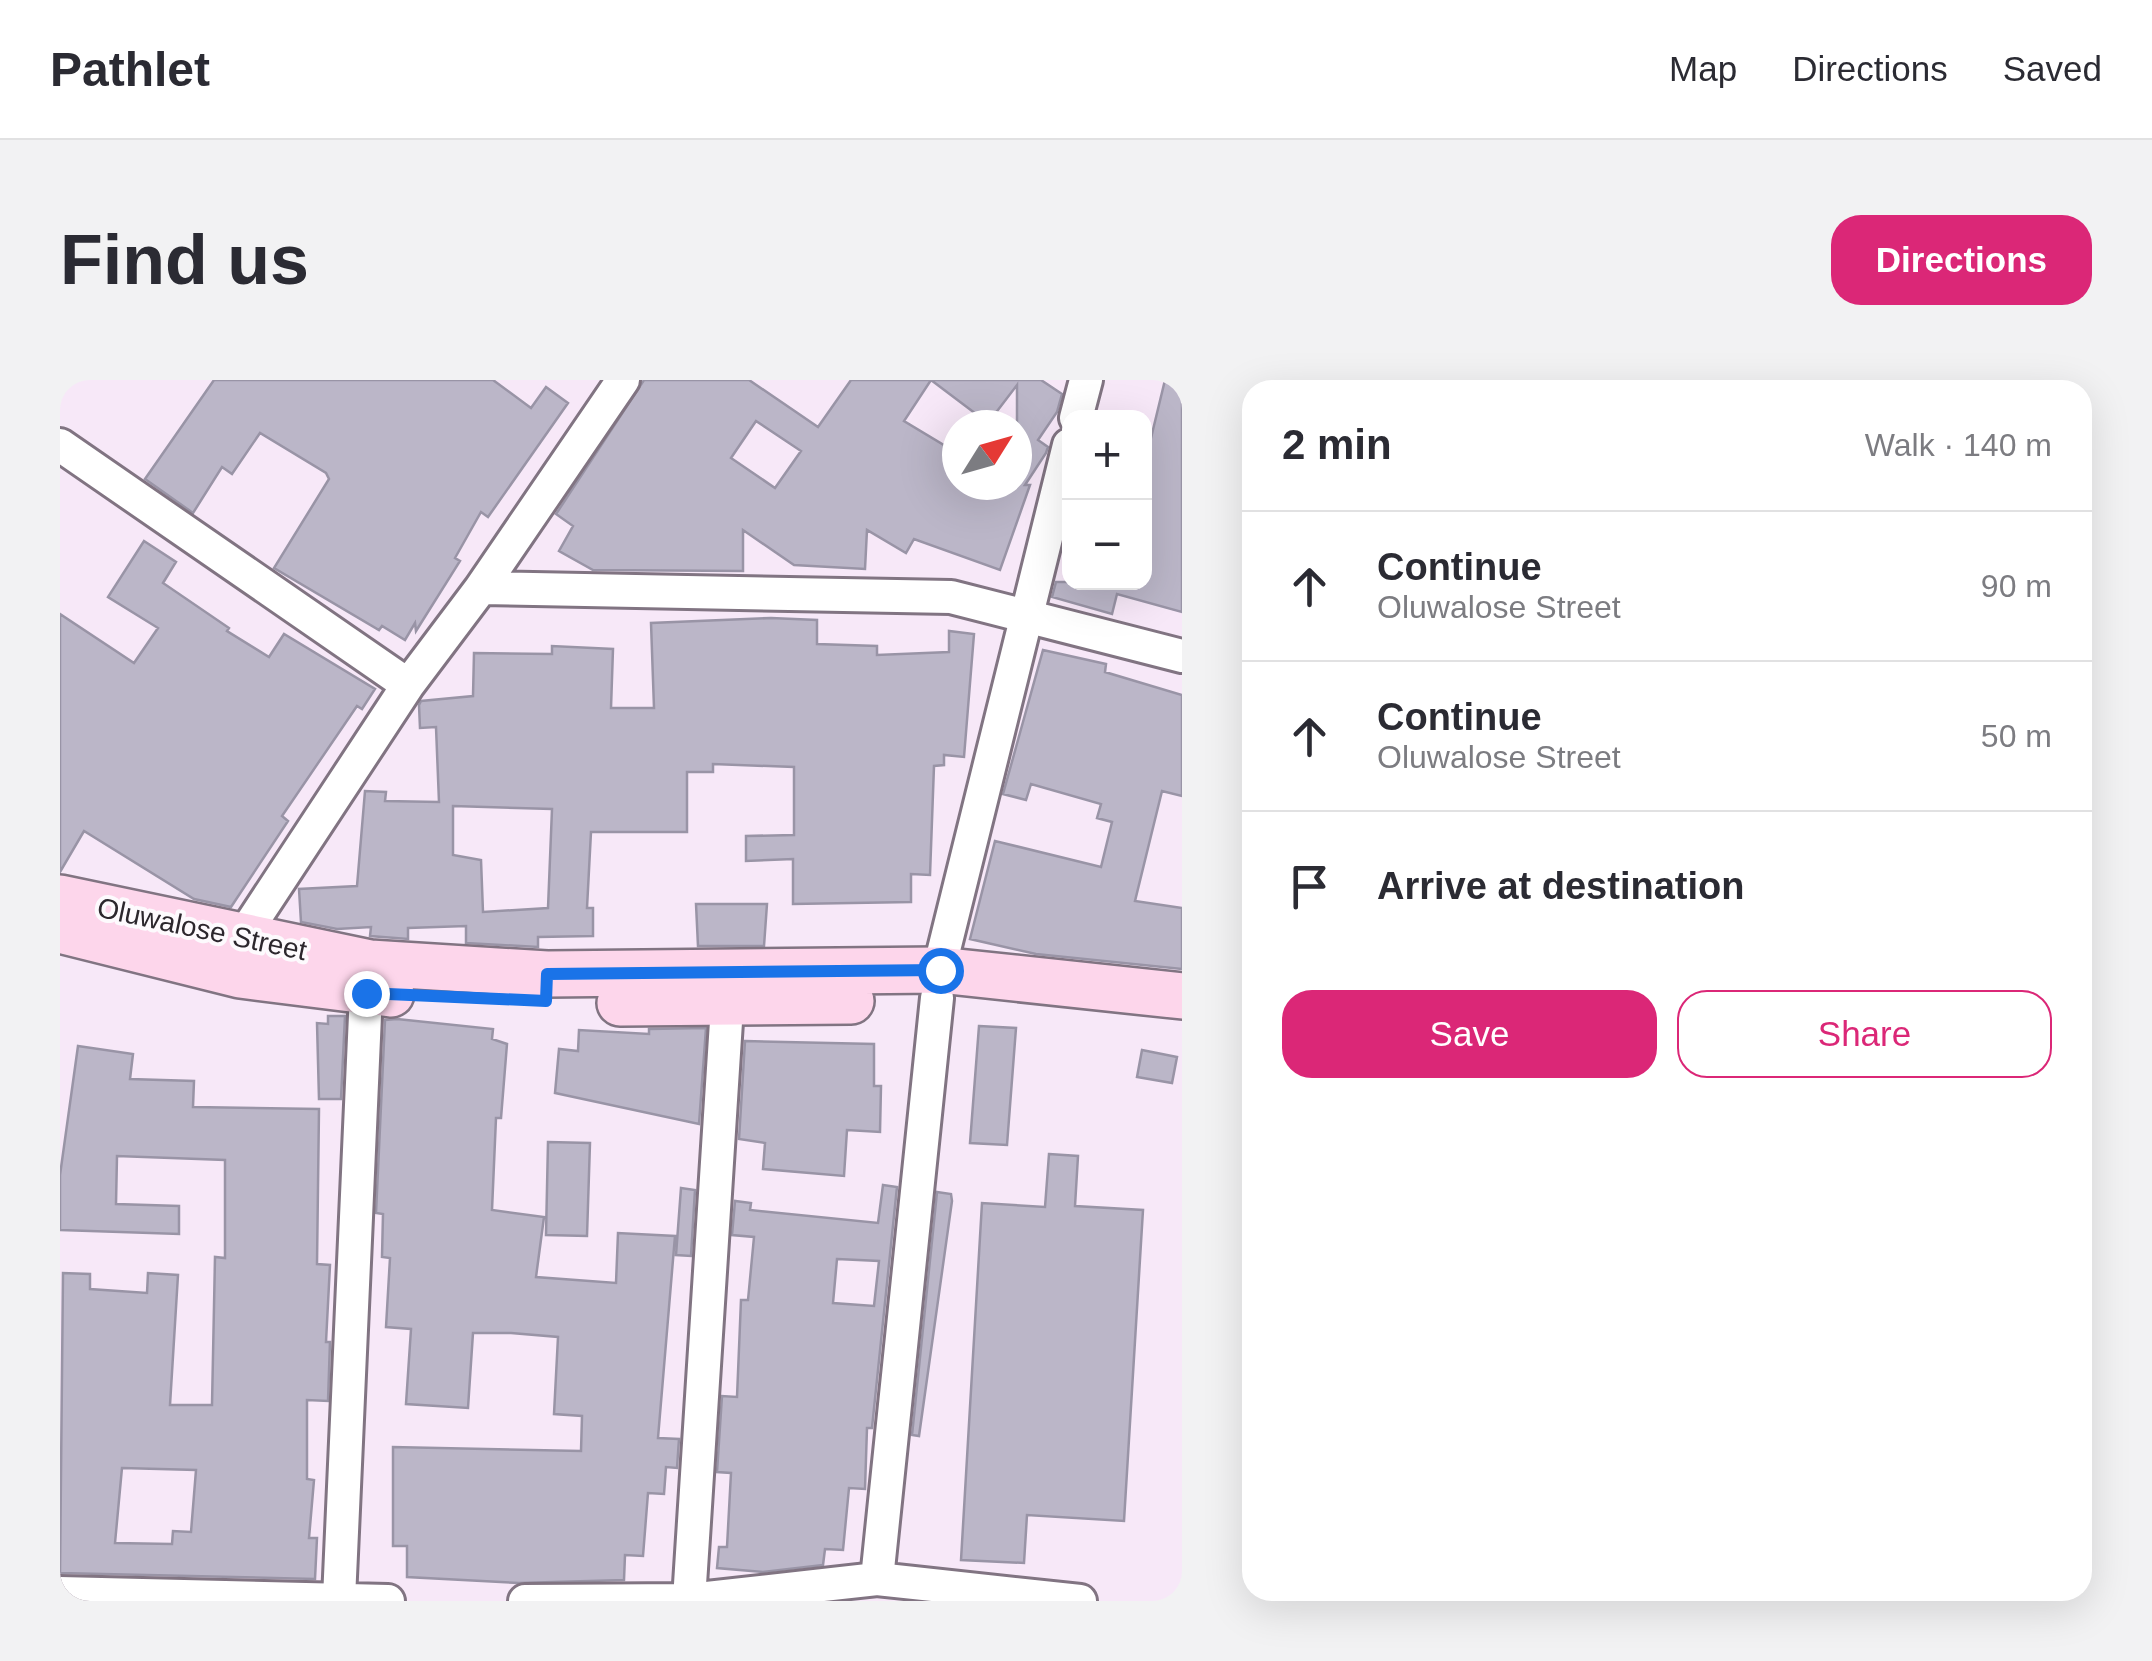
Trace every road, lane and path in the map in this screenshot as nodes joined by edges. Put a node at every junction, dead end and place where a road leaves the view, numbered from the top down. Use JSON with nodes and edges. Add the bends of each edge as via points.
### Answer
{"nodes":[{"id":1,"x":1086,"y":380,"type":"edge"},
{"id":2,"x":617,"y":382,"type":"edge"},
{"id":3,"x":1078,"y":410,"type":"edge"},
{"id":4,"x":60,"y":445,"type":"edge"},
{"id":5,"x":1062,"y":476,"type":"edge"},
{"id":6,"x":481,"y":588,"type":"junction"},
{"id":7,"x":1026,"y":614,"type":"junction"},
{"id":8,"x":1182,"y":656,"type":"edge"},
{"id":9,"x":408,"y":684,"type":"junction"},
{"id":10,"x":60,"y":898,"type":"edge"},
{"id":11,"x":60,"y":930,"type":"edge"},
{"id":12,"x":241,"y":940,"type":"junction"},
{"id":13,"x":938,"y":984,"type":"junction"},
{"id":14,"x":547,"y":988,"type":"junction"},
{"id":15,"x":366,"y":993,"type":"junction"},
{"id":16,"x":1182,"y":996,"type":"edge"},
{"id":17,"x":727,"y":1006,"type":"junction"},
{"id":18,"x":1182,"y":1024,"type":"edge"},
{"id":19,"x":877,"y":1580,"type":"junction"},
{"id":20,"x":60,"y":1593,"type":"edge"},
{"id":21,"x":339,"y":1599,"type":"edge"},
{"id":22,"x":689,"y":1600,"type":"edge"},
{"id":23,"x":388,"y":1601,"type":"edge"},
{"id":24,"x":525,"y":1601,"type":"edge"},
{"id":25,"x":1080,"y":1601,"type":"edge"}],
"edges":[{"from":1,"to":3,"type":"street"},
{"from":2,"to":6,"type":"street"},
{"from":4,"to":9,"type":"street"},
{"from":5,"to":7,"type":"street"},
{"from":6,"to":7,"type":"street","via":[[951,597]]},
{"from":6,"to":9,"type":"street"},
{"from":7,"to":8,"type":"street"},
{"from":7,"to":13,"type":"street"},
{"from":9,"to":12,"type":"street"},
{"from":10,"to":12,"type":"street","name":"Oluwalose Street"},
{"from":11,"to":15,"type":"street","name":"Oluwalose Street","via":[[240,975]]},
{"from":12,"to":14,"type":"street","name":"Oluwalose Street"},
{"from":13,"to":14,"type":"street","name":"Oluwalose Street"},
{"from":13,"to":16,"type":"street","name":"Oluwalose Street"},
{"from":13,"to":17,"type":"street","name":"Oluwalose Street"},
{"from":13,"to":18,"type":"street","name":"Oluwalose Street"},
{"from":13,"to":19,"type":"street"},
{"from":14,"to":15,"type":"street","name":"Oluwalose Street"},
{"from":14,"to":17,"type":"street","name":"Oluwalose Street"},
{"from":15,"to":21,"type":"street"},
{"from":17,"to":22,"type":"street"},
{"from":19,"to":22,"type":"street"},
{"from":19,"to":25,"type":"street"},
{"from":20,"to":21,"type":"street"},
{"from":21,"to":23,"type":"street"},
{"from":22,"to":24,"type":"street"}]}
